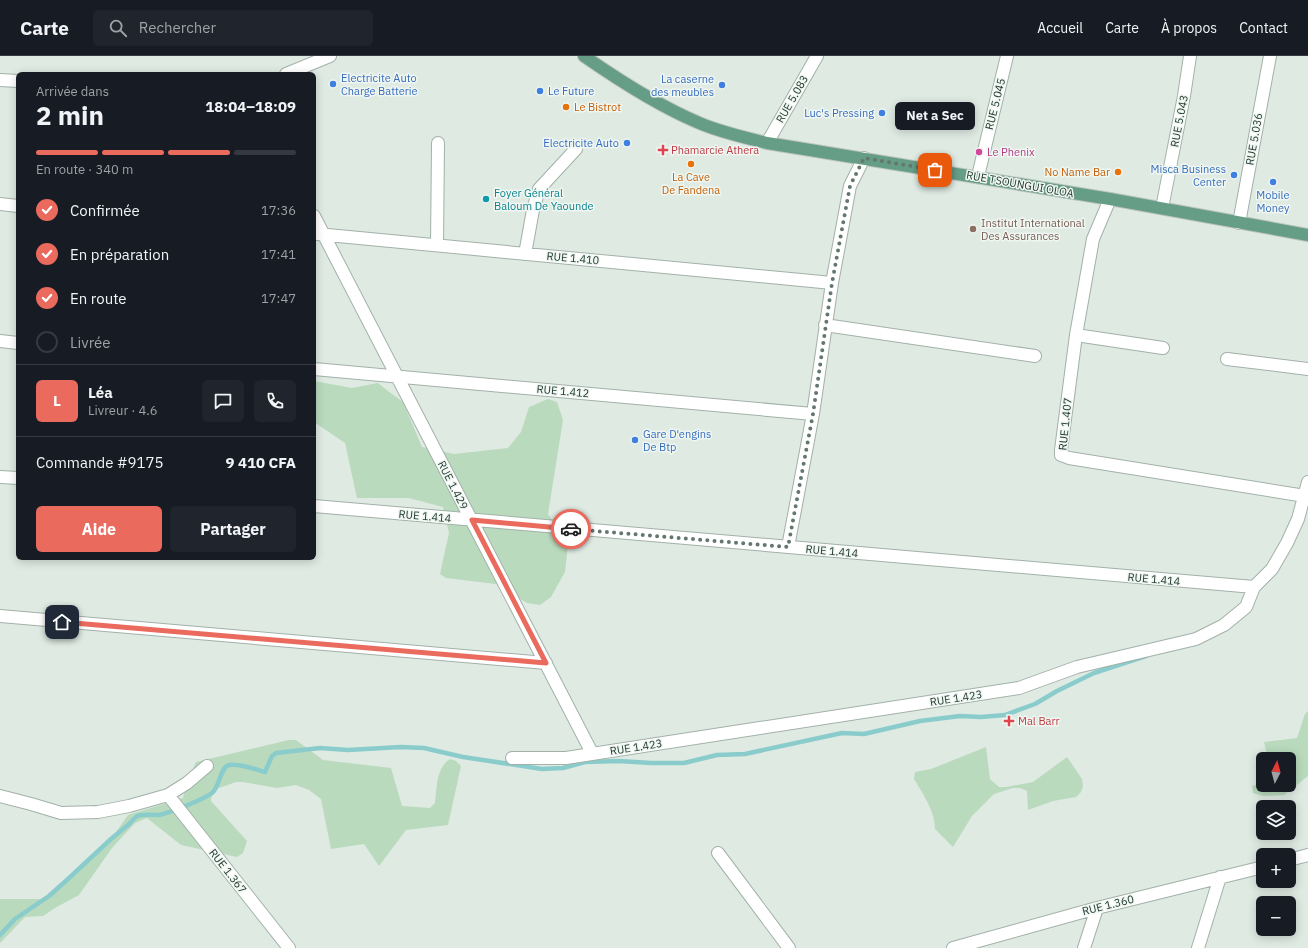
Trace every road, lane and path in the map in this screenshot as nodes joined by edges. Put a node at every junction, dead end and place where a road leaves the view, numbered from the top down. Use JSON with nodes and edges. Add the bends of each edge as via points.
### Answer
{"nodes":[{"id":1,"x":330,"y":56,"type":"edge"},
{"id":2,"x":584,"y":56,"type":"edge"},
{"id":3,"x":817,"y":56,"type":"edge"},
{"id":4,"x":1007,"y":56,"type":"edge"},
{"id":5,"x":1190,"y":56,"type":"edge"},
{"id":6,"x":1270,"y":56,"type":"edge"},
{"id":7,"x":291,"y":72,"type":"edge"},
{"id":8,"x":0,"y":80,"type":"edge"},
{"id":9,"x":16,"y":81,"type":"edge"},
{"id":10,"x":438,"y":143,"type":"dead end"},
{"id":11,"x":767,"y":143,"type":"junction"},
{"id":12,"x":576,"y":148,"type":"dead end"},
{"id":13,"x":864,"y":158,"type":"junction"},
{"id":14,"x":978,"y":176,"type":"junction"},
{"id":15,"x":1110,"y":199,"type":"junction"},
{"id":16,"x":0,"y":204,"type":"edge"},
{"id":17,"x":16,"y":206,"type":"edge"},
{"id":18,"x":1162,"y":208,"type":"junction"},
{"id":19,"x":316,"y":223,"type":"edge"},
{"id":20,"x":1239,"y":223,"type":"junction"},
{"id":21,"x":319,"y":234,"type":"edge"},
{"id":22,"x":1308,"y":235,"type":"edge"},
{"id":23,"x":437,"y":245,"type":"junction"},
{"id":24,"x":525,"y":254,"type":"junction"},
{"id":25,"x":832,"y":283,"type":"junction"},
{"id":26,"x":825,"y":325,"type":"junction"},
{"id":27,"x":1076,"y":335,"type":"junction"},
{"id":28,"x":0,"y":341,"type":"edge"},
{"id":29,"x":16,"y":343,"type":"edge"},
{"id":30,"x":1163,"y":348,"type":"dead end"},
{"id":31,"x":1035,"y":356,"type":"dead end"},
{"id":32,"x":1227,"y":359,"type":"dead end"},
{"id":33,"x":316,"y":369,"type":"edge"},
{"id":34,"x":1308,"y":369,"type":"edge"},
{"id":35,"x":397,"y":377,"type":"junction"},
{"id":36,"x":813,"y":414,"type":"junction"},
{"id":37,"x":0,"y":477,"type":"edge"},
{"id":38,"x":16,"y":478,"type":"edge"},
{"id":39,"x":1308,"y":482,"type":"edge"},
{"id":40,"x":1305,"y":496,"type":"junction"},
{"id":41,"x":316,"y":506,"type":"edge"},
{"id":42,"x":472,"y":520,"type":"junction"},
{"id":43,"x":788,"y":547,"type":"junction"},
{"id":44,"x":1254,"y":587,"type":"junction"},
{"id":45,"x":0,"y":616,"type":"edge"},
{"id":46,"x":546,"y":663,"type":"junction"},
{"id":47,"x":592,"y":753,"type":"junction"},
{"id":48,"x":512,"y":758,"type":"dead end"},
{"id":49,"x":208,"y":766,"type":"dead end"},
{"id":50,"x":168,"y":794,"type":"junction"},
{"id":51,"x":0,"y":796,"type":"edge"},
{"id":52,"x":718,"y":853,"type":"dead end"},
{"id":53,"x":1308,"y":855,"type":"edge"},
{"id":54,"x":1296,"y":858,"type":"edge"},
{"id":55,"x":1256,"y":869,"type":"edge"},
{"id":56,"x":1220,"y":877,"type":"junction"},
{"id":57,"x":1097,"y":908,"type":"junction"},
{"id":58,"x":959,"y":947,"type":"edge"},
{"id":59,"x":289,"y":948,"type":"edge"},
{"id":60,"x":789,"y":948,"type":"edge"},
{"id":61,"x":1084,"y":948,"type":"edge"},
{"id":62,"x":1198,"y":948,"type":"edge"}],
"edges":[{"from":1,"to":7,"type":"street"},
{"from":2,"to":11,"type":"main road","name":"RUE TSOUNGUI OLOA","via":[[666,108],[698,123]]},
{"from":3,"to":11,"type":"street","name":"RUE 5.083"},
{"from":4,"to":14,"type":"street","name":"RUE 5.045"},
{"from":5,"to":18,"type":"street","name":"RUE 5.043"},
{"from":6,"to":20,"type":"street","name":"RUE 5.036"},
{"from":8,"to":9,"type":"street"},
{"from":10,"to":23,"type":"street"},
{"from":11,"to":13,"type":"main road","name":"RUE TSOUNGUI OLOA"},
{"from":12,"to":24,"type":"street","via":[[539,189]]},
{"from":13,"to":14,"type":"main road","name":"RUE TSOUNGUI OLOA"},
{"from":13,"to":25,"type":"street","via":[[850,186]]},
{"from":14,"to":15,"type":"main road","name":"RUE TSOUNGUI OLOA"},
{"from":15,"to":18,"type":"main road","name":"RUE TSOUNGUI OLOA"},
{"from":15,"to":27,"type":"street","name":"RUE 1.407","via":[[1093,239]]},
{"from":16,"to":17,"type":"street"},
{"from":18,"to":20,"type":"main road","name":"RUE TSOUNGUI OLOA"},
{"from":19,"to":21,"type":"street","name":"RUE 1.429"},
{"from":20,"to":22,"type":"main road","name":"RUE TSOUNGUI OLOA"},
{"from":21,"to":23,"type":"street","name":"RUE 1.410"},
{"from":21,"to":35,"type":"street","name":"RUE 1.429"},
{"from":23,"to":24,"type":"street","name":"RUE 1.410"},
{"from":24,"to":25,"type":"street","name":"RUE 1.410"},
{"from":25,"to":26,"type":"street"},
{"from":26,"to":31,"type":"street"},
{"from":26,"to":36,"type":"street"},
{"from":27,"to":30,"type":"street"},
{"from":27,"to":40,"type":"street","name":"RUE 1.407","via":[[1062,455]]},
{"from":28,"to":29,"type":"street"},
{"from":32,"to":34,"type":"street"},
{"from":33,"to":35,"type":"street","name":"RUE 1.412"},
{"from":35,"to":36,"type":"street","name":"RUE 1.412"},
{"from":35,"to":42,"type":"street","name":"RUE 1.429"},
{"from":36,"to":43,"type":"street"},
{"from":37,"to":38,"type":"street"},
{"from":39,"to":40,"type":"street","name":"RUE 1.423"},
{"from":40,"to":44,"type":"street","name":"RUE 1.423","via":[[1287,543],[1272,569]]},
{"from":41,"to":42,"type":"street","name":"RUE 1.414"},
{"from":42,"to":43,"type":"street","name":"RUE 1.414"},
{"from":42,"to":46,"type":"street","name":"RUE 1.429"},
{"from":43,"to":44,"type":"street","name":"RUE 1.414"},
{"from":44,"to":47,"type":"street","name":"RUE 1.423","via":[[1246,607],[1239,614],[1196,639],[1077,667],[1019,688]]},
{"from":45,"to":46,"type":"street"},
{"from":46,"to":47,"type":"street","name":"RUE 1.429"},
{"from":47,"to":48,"type":"street","name":"RUE 1.423","via":[[566,758]]},
{"from":49,"to":50,"type":"street"},
{"from":50,"to":51,"type":"street","via":[[98,812],[61,813]]},
{"from":50,"to":59,"type":"street","name":"RUE 1.367"},
{"from":52,"to":60,"type":"street"},
{"from":53,"to":54,"type":"street"},
{"from":55,"to":56,"type":"street","name":"RUE 1.360"},
{"from":56,"to":57,"type":"street","name":"RUE 1.360"},
{"from":56,"to":62,"type":"street"},
{"from":57,"to":58,"type":"street","name":"RUE 1.360"},
{"from":57,"to":61,"type":"street"}]}
